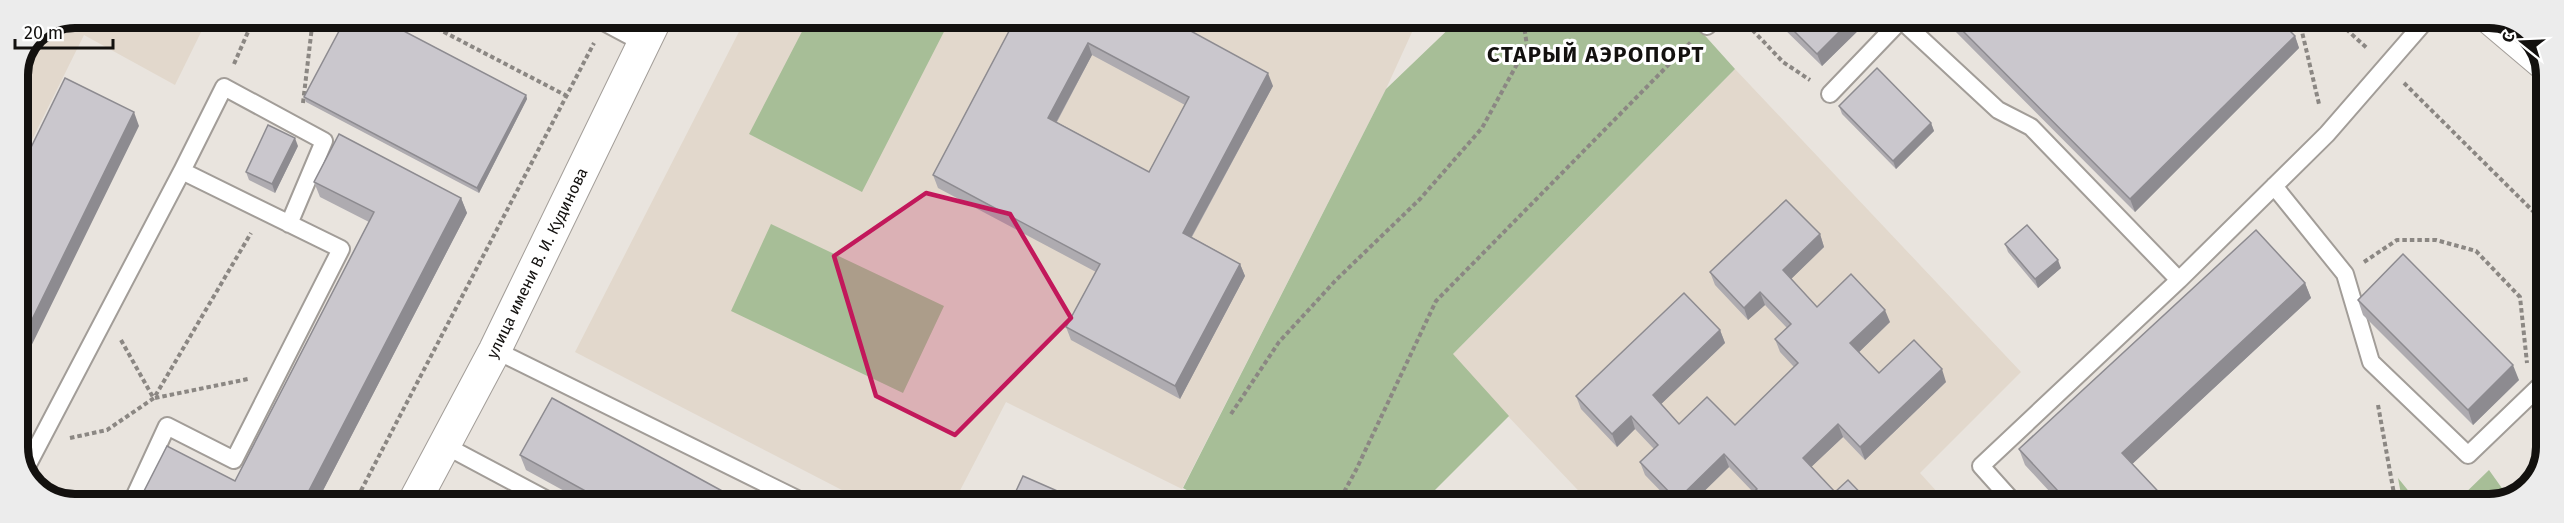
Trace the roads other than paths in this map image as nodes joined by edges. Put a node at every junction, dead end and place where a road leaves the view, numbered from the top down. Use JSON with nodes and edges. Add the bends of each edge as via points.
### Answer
{"nodes":[{"id":1,"x":1892,"y":29,"type":"edge"},
{"id":2,"x":1911,"y":29,"type":"edge"},
{"id":3,"x":2418,"y":29,"type":"edge"},
{"id":4,"x":650,"y":31,"type":"edge"},
{"id":5,"x":2515,"y":37,"type":"edge"},
{"id":6,"x":2526,"y":47,"type":"edge"},
{"id":7,"x":1830,"y":94,"type":"road end"},
{"id":8,"x":182,"y":171,"type":"junction"},
{"id":9,"x":2274,"y":186,"type":"junction"},
{"id":10,"x":289,"y":224,"type":"junction"},
{"id":11,"x":2179,"y":280,"type":"junction"},
{"id":12,"x":495,"y":350,"type":"junction"},
{"id":13,"x":2536,"y":390,"type":"edge"},
{"id":14,"x":444,"y":445,"type":"junction"},
{"id":15,"x":30,"y":460,"type":"edge"},
{"id":16,"x":136,"y":494,"type":"edge"},
{"id":17,"x":418,"y":494,"type":"edge"},
{"id":18,"x":536,"y":494,"type":"edge"},
{"id":19,"x":787,"y":494,"type":"edge"},
{"id":20,"x":2006,"y":494,"type":"edge"}],
"edges":[{"from":1,"to":7,"type":"lane"},
{"from":2,"to":11,"type":"lane","via":[[1998,110],[2031,127]]},
{"from":3,"to":9,"type":"lane","via":[[2326,134]]},
{"from":4,"to":12,"type":"street","name":"улица имени В. И. Кудинова"},
{"from":5,"to":6,"type":"street"},
{"from":8,"to":10,"type":"lane"},
{"from":8,"to":10,"type":"lane","via":[[224,87],[324,141]]},
{"from":8,"to":15,"type":"lane"},
{"from":9,"to":11,"type":"lane"},
{"from":9,"to":13,"type":"lane","via":[[2345,274],[2371,362],[2468,455]]},
{"from":10,"to":16,"type":"lane","via":[[341,249],[234,460],[168,426]]},
{"from":11,"to":20,"type":"lane","via":[[1981,466]]},
{"from":12,"to":14,"type":"street","name":"улица имени В. И. Кудинова"},
{"from":12,"to":19,"type":"lane"},
{"from":14,"to":17,"type":"street","name":"улица имени В. И. Кудинова"},
{"from":14,"to":18,"type":"lane"}]}
